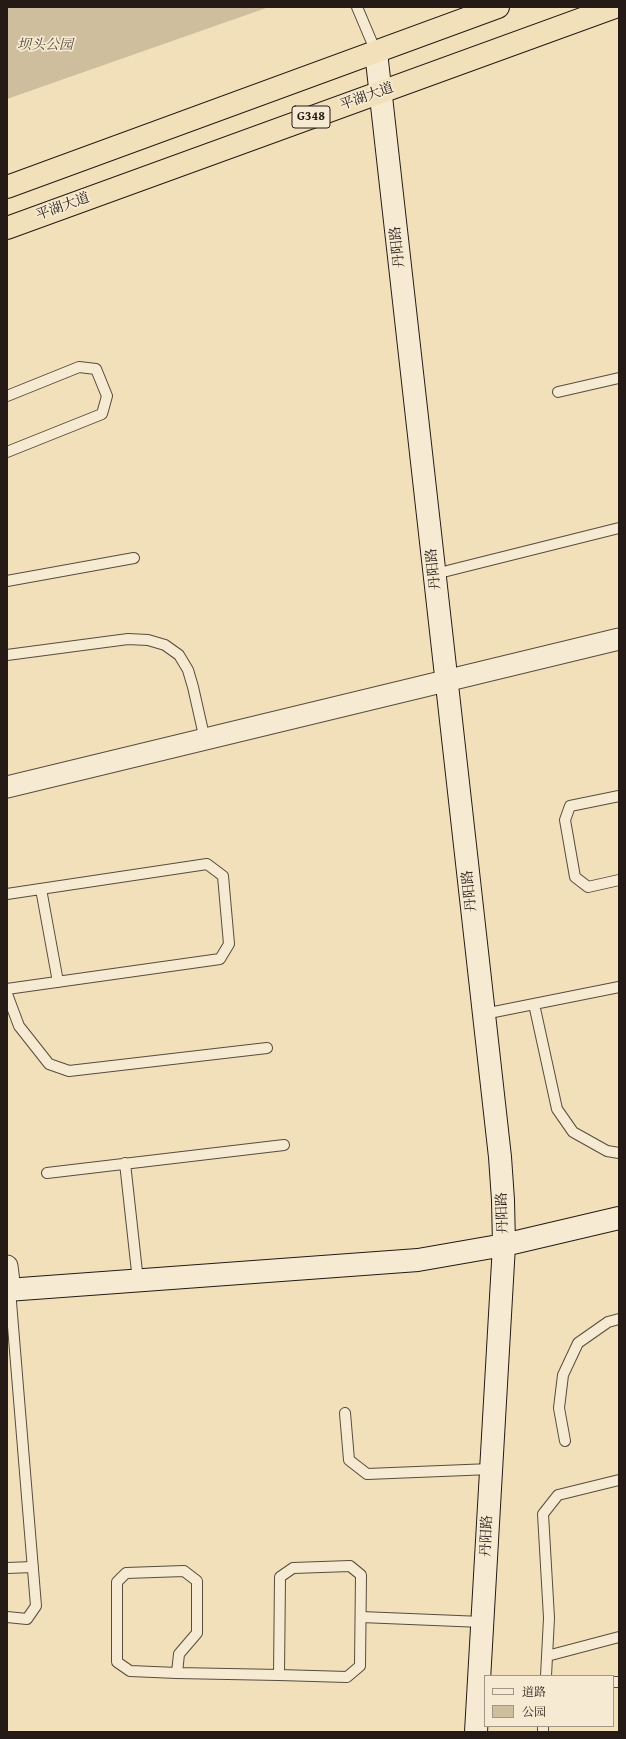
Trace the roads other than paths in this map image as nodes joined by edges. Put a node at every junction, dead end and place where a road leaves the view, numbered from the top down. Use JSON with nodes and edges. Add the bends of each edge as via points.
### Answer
{"nodes":[{"id":1,"x":357,"y":7,"type":"edge"},
{"id":2,"x":498,"y":7,"type":"edge"},
{"id":3,"x":615,"y":7,"type":"edge"},
{"id":4,"x":376,"y":52,"type":"junction"},
{"id":5,"x":381,"y":92,"type":"junction"},
{"id":6,"x":7,"y":188,"type":"edge"},
{"id":7,"x":7,"y":228,"type":"edge"},
{"id":8,"x":619,"y":378,"type":"edge"},
{"id":9,"x":558,"y":392,"type":"dead end"},
{"id":10,"x":7,"y":396,"type":"edge"},
{"id":11,"x":7,"y":452,"type":"edge"},
{"id":12,"x":619,"y":528,"type":"edge"},
{"id":13,"x":134,"y":558,"type":"dead end"},
{"id":14,"x":435,"y":574,"type":"junction"},
{"id":15,"x":7,"y":581,"type":"edge"},
{"id":16,"x":619,"y":639,"type":"edge"},
{"id":17,"x":7,"y":656,"type":"edge"},
{"id":18,"x":446,"y":681,"type":"junction"},
{"id":19,"x":205,"y":740,"type":"junction"},
{"id":20,"x":7,"y":787,"type":"edge"},
{"id":21,"x":619,"y":796,"type":"edge"},
{"id":22,"x":619,"y":880,"type":"edge"},
{"id":23,"x":41,"y":889,"type":"junction"},
{"id":24,"x":7,"y":894,"type":"edge"},
{"id":25,"x":58,"y":982,"type":"junction"},
{"id":26,"x":619,"y":987,"type":"edge"},
{"id":27,"x":7,"y":989,"type":"edge"},
{"id":28,"x":7,"y":994,"type":"edge"},
{"id":29,"x":534,"y":1004,"type":"junction"},
{"id":30,"x":484,"y":1014,"type":"junction"},
{"id":31,"x":267,"y":1048,"type":"dead end"},
{"id":32,"x":284,"y":1145,"type":"dead end"},
{"id":33,"x":619,"y":1153,"type":"edge"},
{"id":34,"x":125,"y":1163,"type":"junction"},
{"id":35,"x":47,"y":1173,"type":"dead end"},
{"id":36,"x":619,"y":1218,"type":"edge"},
{"id":37,"x":504,"y":1245,"type":"junction"},
{"id":38,"x":7,"y":1266,"type":"edge"},
{"id":39,"x":138,"y":1281,"type":"junction"},
{"id":40,"x":8,"y":1290,"type":"edge"},
{"id":41,"x":619,"y":1319,"type":"edge"},
{"id":42,"x":345,"y":1413,"type":"dead end"},
{"id":43,"x":566,"y":1441,"type":"dead end"},
{"id":44,"x":491,"y":1470,"type":"junction"},
{"id":45,"x":619,"y":1480,"type":"edge"},
{"id":46,"x":7,"y":1568,"type":"edge"},
{"id":47,"x":33,"y":1568,"type":"junction"},
{"id":48,"x":7,"y":1617,"type":"edge"},
{"id":49,"x":361,"y":1617,"type":"junction"},
{"id":50,"x":482,"y":1622,"type":"junction"},
{"id":51,"x":619,"y":1637,"type":"edge"},
{"id":52,"x":547,"y":1656,"type":"junction"},
{"id":53,"x":177,"y":1673,"type":"junction"},
{"id":54,"x":279,"y":1675,"type":"junction"},
{"id":55,"x":546,"y":1675,"type":"edge"},
{"id":56,"x":476,"y":1732,"type":"edge"}],
"edges":[{"from":1,"to":4,"type":"lane"},
{"from":2,"to":4,"type":"highway"},
{"from":3,"to":5,"type":"highway","name":"平湖大道","number":"G348"},
{"from":4,"to":5,"type":"main road","name":"丹阳路"},
{"from":4,"to":6,"type":"highway"},
{"from":5,"to":7,"type":"highway","name":"平湖大道","number":"G348"},
{"from":5,"to":14,"type":"main road","name":"丹阳路"},
{"from":8,"to":9,"type":"lane"},
{"from":10,"to":11,"type":"lane","via":[[79,367],[96,369],[107,396],[102,414]]},
{"from":12,"to":14,"type":"lane"},
{"from":13,"to":15,"type":"lane"},
{"from":14,"to":18,"type":"main road","name":"丹阳路"},
{"from":16,"to":18,"type":"street"},
{"from":17,"to":19,"type":"lane","via":[[128,639],[148,640],[165,645],[179,655],[188,670]]},
{"from":18,"to":19,"type":"street"},
{"from":18,"to":30,"type":"main road","name":"丹阳路"},
{"from":19,"to":20,"type":"street"},
{"from":21,"to":22,"type":"lane","via":[[570,806],[565,820],[576,877],[588,887]]},
{"from":23,"to":24,"type":"lane"},
{"from":23,"to":25,"type":"lane"},
{"from":23,"to":25,"type":"lane","via":[[207,864],[223,876],[229,944],[220,959]]},
{"from":25,"to":27,"type":"lane"},
{"from":26,"to":29,"type":"lane"},
{"from":28,"to":31,"type":"lane","via":[[19,1026],[49,1064],[70,1071]]},
{"from":29,"to":30,"type":"lane"},
{"from":29,"to":33,"type":"lane","via":[[557,1109],[572,1132],[607,1151]]},
{"from":30,"to":37,"type":"main road","name":"丹阳路","via":[[500,1157]]},
{"from":32,"to":34,"type":"lane"},
{"from":34,"to":35,"type":"lane"},
{"from":34,"to":39,"type":"lane"},
{"from":36,"to":37,"type":"main road"},
{"from":37,"to":39,"type":"main road","via":[[418,1260]]},
{"from":37,"to":44,"type":"main road","name":"丹阳路"},
{"from":38,"to":40,"type":"street"},
{"from":39,"to":40,"type":"main road"},
{"from":40,"to":47,"type":"lane"},
{"from":41,"to":43,"type":"lane","via":[[608,1322],[578,1343],[563,1375],[559,1408]]},
{"from":42,"to":44,"type":"lane","via":[[349,1460],[366,1474]]},
{"from":44,"to":50,"type":"main road","name":"丹阳路"},
{"from":45,"to":52,"type":"lane","via":[[558,1495],[543,1514],[549,1618]]},
{"from":46,"to":47,"type":"lane"},
{"from":47,"to":48,"type":"lane","via":[[36,1606],[27,1619]]},
{"from":49,"to":50,"type":"lane"},
{"from":49,"to":54,"type":"lane","via":[[360,1666],[347,1677]]},
{"from":49,"to":54,"type":"lane","via":[[361,1575],[350,1566],[293,1568],[280,1577]]},
{"from":50,"to":56,"type":"main road","name":"丹阳路"},
{"from":51,"to":52,"type":"lane"},
{"from":52,"to":55,"type":"lane"},
{"from":53,"to":53,"type":"lane","via":[[130,1671],[117,1662],[116,1582],[126,1573],[184,1571],[197,1581],[197,1633],[179,1654]]},
{"from":53,"to":54,"type":"lane"}]}
